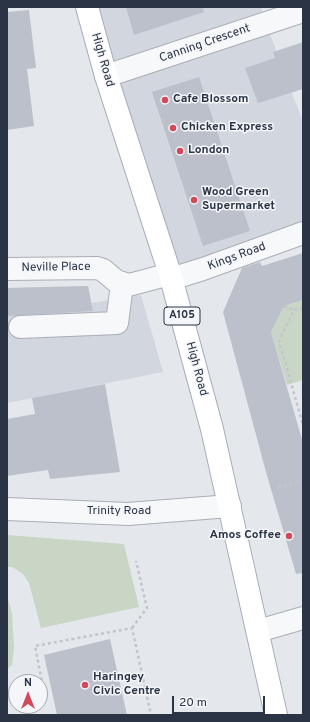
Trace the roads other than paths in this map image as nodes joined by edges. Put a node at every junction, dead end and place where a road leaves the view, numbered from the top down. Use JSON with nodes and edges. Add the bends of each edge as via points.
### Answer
{"nodes":[{"id":1,"x":87,"y":7,"type":"edge"},
{"id":2,"x":303,"y":11,"type":"edge"},
{"id":3,"x":106,"y":76,"type":"junction"},
{"id":4,"x":303,"y":233,"type":"edge"},
{"id":5,"x":7,"y":269,"type":"edge"},
{"id":6,"x":171,"y":277,"type":"junction"},
{"id":7,"x":122,"y":284,"type":"junction"},
{"id":8,"x":20,"y":326,"type":"dead end"},
{"id":9,"x":230,"y":506,"type":"junction"},
{"id":10,"x":7,"y":509,"type":"edge"},
{"id":11,"x":303,"y":618,"type":"edge"},
{"id":12,"x":258,"y":631,"type":"junction"},
{"id":13,"x":276,"y":715,"type":"edge"}],
"edges":[{"from":1,"to":3,"type":"main road","name":"High Road","number":"A105"},
{"from":2,"to":3,"type":"street","name":"Canning Crescent"},
{"from":3,"to":6,"type":"main road","name":"High Road","number":"A105"},
{"from":4,"to":6,"type":"street","name":"Kings Road"},
{"from":5,"to":7,"type":"street","name":"Neville Place","via":[[97,268]]},
{"from":6,"to":7,"type":"street"},
{"from":6,"to":9,"type":"main road","name":"High Road","number":"A105"},
{"from":7,"to":8,"type":"street","via":[[117,323]]},
{"from":9,"to":10,"type":"street","name":"Trinity Road","via":[[128,514]]},
{"from":9,"to":12,"type":"main road","name":"High Road","number":"A105"},
{"from":11,"to":12,"type":"street"},
{"from":12,"to":13,"type":"main road","name":"High Road","number":"A105"}]}
